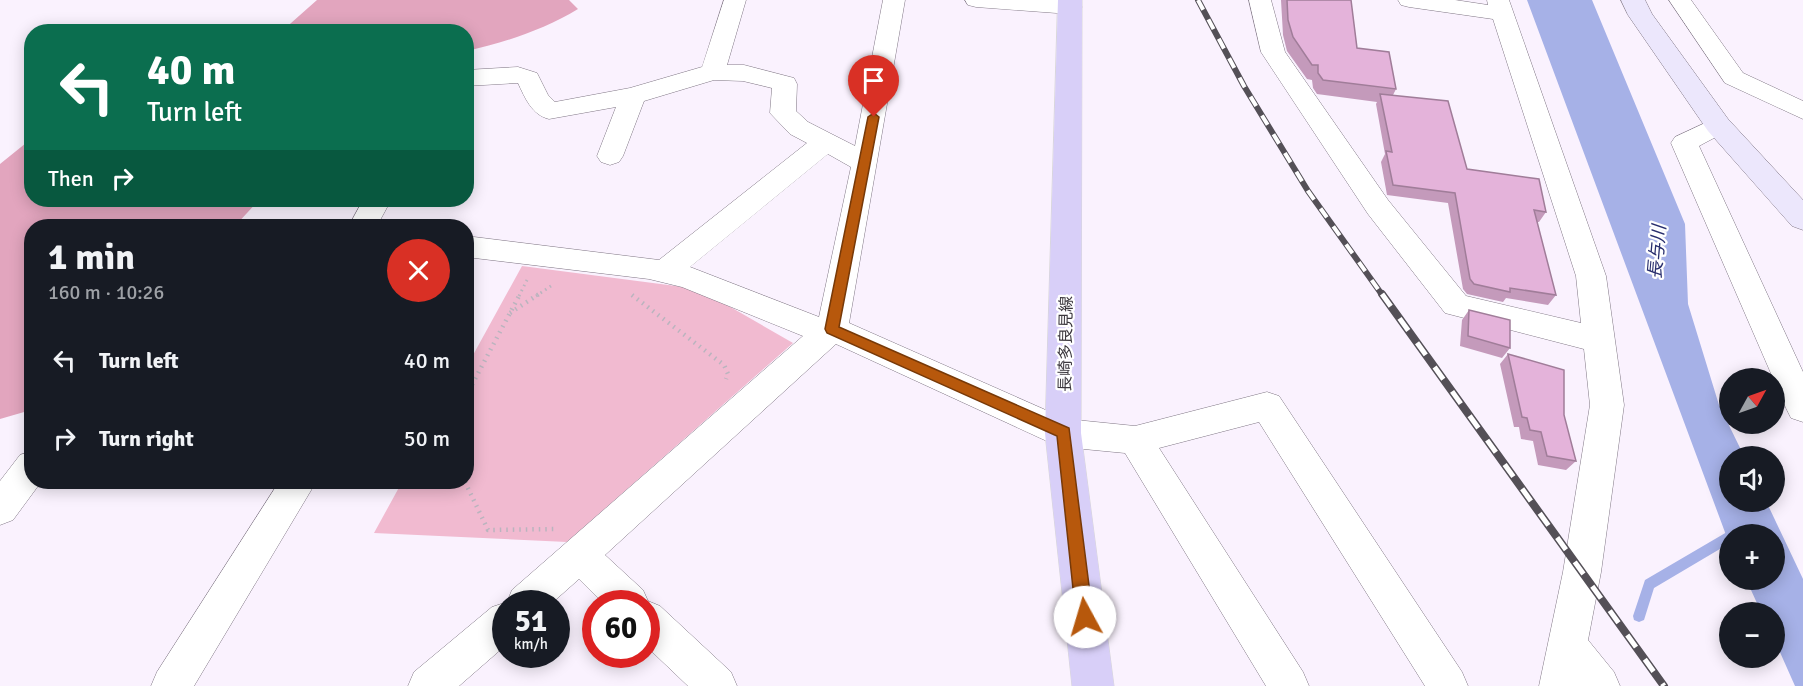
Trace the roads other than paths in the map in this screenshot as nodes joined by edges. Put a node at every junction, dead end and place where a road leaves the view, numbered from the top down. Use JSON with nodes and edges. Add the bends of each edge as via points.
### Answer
{"nodes":[{"id":1,"x":735,"y":0,"type":"edge"},
{"id":2,"x":894,"y":0,"type":"edge"},
{"id":3,"x":976,"y":0,"type":"edge"},
{"id":4,"x":1260,"y":0,"type":"edge"},
{"id":5,"x":1409,"y":0,"type":"edge"},
{"id":6,"x":1634,"y":0,"type":"edge"},
{"id":7,"x":1680,"y":0,"type":"edge"},
{"id":8,"x":1070,"y":4,"type":"edge"},
{"id":9,"x":1501,"y":7,"type":"edge"},
{"id":10,"x":713,"y":72,"type":"junction"},
{"id":11,"x":474,"y":78,"type":"edge"},
{"id":12,"x":633,"y":96,"type":"junction"},
{"id":13,"x":1803,"y":111,"type":"edge"},
{"id":14,"x":1718,"y":126,"type":"junction"},
{"id":15,"x":826,"y":142,"type":"junction"},
{"id":16,"x":610,"y":156,"type":"dead end"},
{"id":17,"x":865,"y":163,"type":"junction"},
{"id":18,"x":1803,"y":219,"type":"edge"},
{"id":19,"x":474,"y":247,"type":"edge"},
{"id":20,"x":664,"y":272,"type":"junction"},
{"id":21,"x":829,"y":331,"type":"junction"},
{"id":22,"x":1599,"y":340,"type":"junction"},
{"id":23,"x":1803,"y":408,"type":"edge"},
{"id":24,"x":1064,"y":433,"type":"junction"},
{"id":25,"x":1135,"y":440,"type":"junction"},
{"id":26,"x":24,"y":477,"type":"edge"},
{"id":27,"x":294,"y":489,"type":"edge"},
{"id":28,"x":0,"y":509,"type":"edge"},
{"id":29,"x":572,"y":542,"type":"junction"},
{"id":30,"x":535,"y":590,"type":"edge"},
{"id":31,"x":618,"y":590,"type":"edge"},
{"id":32,"x":492,"y":632,"type":"edge"},
{"id":33,"x":660,"y":632,"type":"edge"},
{"id":34,"x":1566,"y":644,"type":"junction"},
{"id":35,"x":171,"y":686,"type":"edge"},
{"id":36,"x":428,"y":686,"type":"edge"},
{"id":37,"x":717,"y":686,"type":"edge"},
{"id":38,"x":1093,"y":686,"type":"edge"},
{"id":39,"x":1289,"y":686,"type":"edge"},
{"id":40,"x":1448,"y":686,"type":"edge"},
{"id":41,"x":1559,"y":686,"type":"edge"},
{"id":42,"x":1600,"y":686,"type":"edge"}],
"edges":[{"from":1,"to":10,"type":"street"},
{"from":2,"to":17,"type":"street"},
{"from":3,"to":8,"type":"street"},
{"from":4,"to":22,"type":"street","via":[[1273,52],[1378,207],[1456,305]]},
{"from":5,"to":9,"type":"street"},
{"from":6,"to":14,"type":"street","via":[[1640,15]]},
{"from":7,"to":13,"type":"street","via":[[1734,78]]},
{"from":8,"to":24,"type":"main road","name":"長崎多良見線"},
{"from":9,"to":22,"type":"street","via":[[1591,276]]},
{"from":10,"to":12,"type":"street"},
{"from":10,"to":15,"type":"street","via":[[744,73],[785,84],[783,113],[799,128]]},
{"from":11,"to":12,"type":"street","via":[[528,78],[537,98],[549,111]]},
{"from":12,"to":16,"type":"street"},
{"from":14,"to":18,"type":"street"},
{"from":14,"to":23,"type":"street","via":[[1684,143]]},
{"from":15,"to":17,"type":"street"},
{"from":15,"to":20,"type":"street"},
{"from":17,"to":21,"type":"street"},
{"from":19,"to":20,"type":"street"},
{"from":20,"to":21,"type":"street"},
{"from":21,"to":24,"type":"street"},
{"from":21,"to":29,"type":"street"},
{"from":22,"to":34,"type":"street","via":[[1606,405],[1582,572]]},
{"from":24,"to":25,"type":"street"},
{"from":24,"to":38,"type":"main road","name":"長崎多良見線"},
{"from":25,"to":39,"type":"street"},
{"from":25,"to":40,"type":"street","via":[[1267,406]]},
{"from":26,"to":28,"type":"street"},
{"from":27,"to":35,"type":"street"},
{"from":29,"to":30,"type":"street"},
{"from":29,"to":31,"type":"street"},
{"from":32,"to":36,"type":"street"},
{"from":33,"to":37,"type":"street"},
{"from":34,"to":41,"type":"street"},
{"from":34,"to":42,"type":"street"}]}
